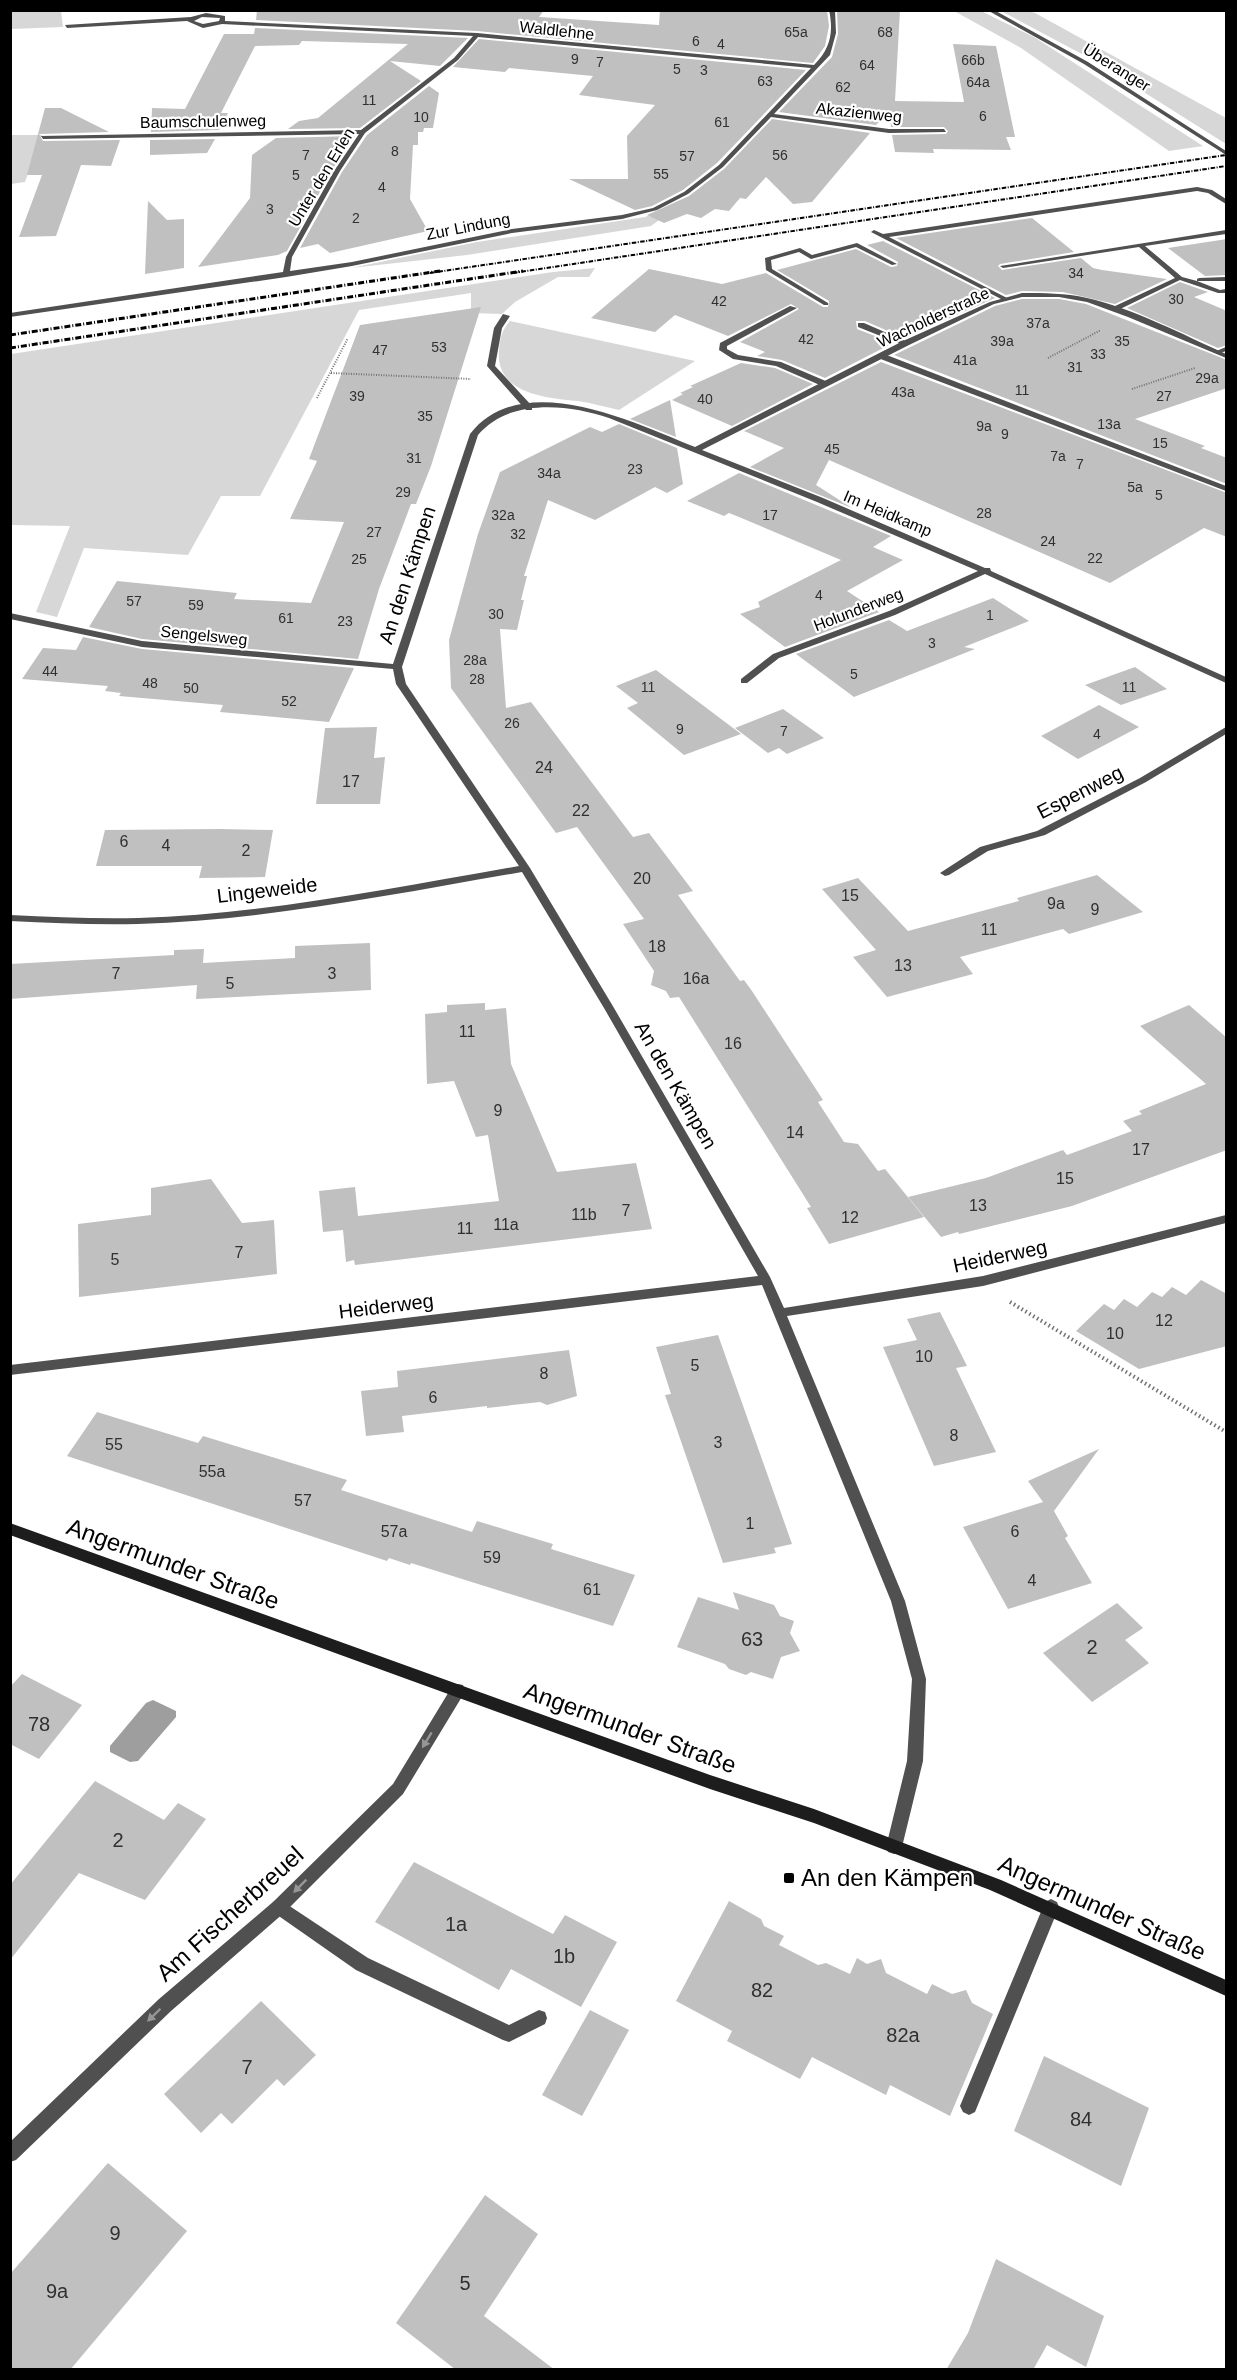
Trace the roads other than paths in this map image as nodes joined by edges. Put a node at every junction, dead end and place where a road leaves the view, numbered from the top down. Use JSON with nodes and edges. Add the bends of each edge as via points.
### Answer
{"nodes":[{"id":1,"x":832,"y":10,"type":"edge"},
{"id":2,"x":989,"y":10,"type":"edge"},
{"id":3,"x":191,"y":19,"type":"junction"},
{"id":4,"x":222,"y":22,"type":"junction"},
{"id":5,"x":67,"y":26,"type":"dead end"},
{"id":6,"x":478,"y":34,"type":"junction"},
{"id":7,"x":816,"y":67,"type":"junction"},
{"id":8,"x":771,"y":116,"type":"junction"},
{"id":9,"x":944,"y":131,"type":"dead end"},
{"id":10,"x":363,"y":132,"type":"junction"},
{"id":11,"x":43,"y":137,"type":"dead end"},
{"id":12,"x":1227,"y":153,"type":"edge"},
{"id":13,"x":1227,"y":202,"type":"edge"},
{"id":14,"x":1227,"y":232,"type":"edge"},
{"id":15,"x":1141,"y":246,"type":"junction"},
{"id":16,"x":894,"y":264,"type":"dead end"},
{"id":17,"x":1003,"y":266,"type":"dead end"},
{"id":18,"x":286,"y":274,"type":"junction"},
{"id":19,"x":1180,"y":278,"type":"junction"},
{"id":20,"x":1227,"y":279,"type":"edge"},
{"id":21,"x":1227,"y":291,"type":"edge"},
{"id":22,"x":1005,"y":299,"type":"junction"},
{"id":23,"x":826,"y":304,"type":"dead end"},
{"id":24,"x":793,"y":308,"type":"dead end"},
{"id":25,"x":1116,"y":309,"type":"junction"},
{"id":26,"x":10,"y":315,"type":"edge"},
{"id":27,"x":506,"y":316,"type":"dead end"},
{"id":28,"x":861,"y":325,"type":"dead end"},
{"id":29,"x":906,"y":343,"type":"junction"},
{"id":30,"x":1227,"y":349,"type":"edge"},
{"id":31,"x":1218,"y":352,"type":"junction"},
{"id":32,"x":881,"y":356,"type":"junction"},
{"id":33,"x":1227,"y":356,"type":"edge"},
{"id":34,"x":825,"y":384,"type":"junction"},
{"id":35,"x":528,"y":408,"type":"junction"},
{"id":36,"x":696,"y":450,"type":"junction"},
{"id":37,"x":1227,"y":489,"type":"edge"},
{"id":38,"x":987,"y":570,"type":"junction"},
{"id":39,"x":10,"y":616,"type":"edge"},
{"id":40,"x":397,"y":667,"type":"junction"},
{"id":41,"x":1227,"y":680,"type":"edge"},
{"id":42,"x":744,"y":681,"type":"dead end"},
{"id":43,"x":1227,"y":730,"type":"edge"},
{"id":44,"x":525,"y":868,"type":"junction"},
{"id":45,"x":945,"y":873,"type":"dead end"},
{"id":46,"x":10,"y":918,"type":"edge"},
{"id":47,"x":1227,"y":1219,"type":"edge"},
{"id":48,"x":765,"y":1280,"type":"junction"},
{"id":49,"x":779,"y":1313,"type":"junction"},
{"id":50,"x":10,"y":1370,"type":"edge"},
{"id":51,"x":10,"y":1529,"type":"edge"},
{"id":52,"x":458,"y":1690,"type":"junction"},
{"id":53,"x":894,"y":1847,"type":"junction"},
{"id":54,"x":279,"y":1907,"type":"junction"},
{"id":55,"x":1051,"y":1907,"type":"junction"},
{"id":56,"x":1227,"y":1989,"type":"edge"},
{"id":57,"x":539,"y":2018,"type":"dead end"},
{"id":58,"x":969,"y":2106,"type":"dead end"},
{"id":59,"x":10,"y":2154,"type":"edge"}],
"edges":[{"from":1,"to":7,"type":"street","name":"Zur Lindung","via":[[833,41]]},
{"from":2,"to":12,"type":"street","name":"Überanger","via":[[1086,63]]},
{"from":3,"to":4,"type":"street","name":"Waldlehne","via":[[191,23],[198,25]]},
{"from":3,"to":4,"type":"street","name":"Waldlehne","via":[[214,15],[224,19]]},
{"from":3,"to":5,"type":"street","name":"Waldlehne"},
{"from":4,"to":6,"type":"street","name":"Waldlehne"},
{"from":6,"to":7,"type":"street","name":"Waldlehne"},
{"from":6,"to":10,"type":"street","name":"Unter den Erlen","via":[[456,59]]},
{"from":7,"to":8,"type":"street","name":"Zur Lindung"},
{"from":8,"to":9,"type":"street","name":"Akazienweg","via":[[889,131]]},
{"from":8,"to":18,"type":"street","name":"Zur Lindung","via":[[721,166],[686,193],[655,209],[512,231]]},
{"from":10,"to":11,"type":"street","name":"Baumschulenweg"},
{"from":10,"to":18,"type":"street","name":"Unter den Erlen","via":[[289,257]]},
{"from":13,"to":22,"type":"street","via":[[1210,191],[1197,189],[878,234]]},
{"from":14,"to":15,"type":"street"},
{"from":15,"to":17,"type":"street"},
{"from":15,"to":19,"type":"street"},
{"from":16,"to":23,"type":"street","via":[[857,245],[811,257],[800,250],[767,259],[769,270]]},
{"from":18,"to":26,"type":"street","name":"Zur Lindung"},
{"from":19,"to":20,"type":"street"},
{"from":19,"to":21,"type":"street"},
{"from":19,"to":25,"type":"street"},
{"from":22,"to":25,"type":"street","name":"Wacholderstraße","via":[[1059,295]]},
{"from":22,"to":29,"type":"street","name":"Wacholderstraße"},
{"from":24,"to":34,"type":"street","via":[[723,345],[723,350],[736,357],[778,364]]},
{"from":25,"to":31,"type":"street","name":"Wacholderstraße"},
{"from":27,"to":35,"type":"street","via":[[498,328],[491,366]]},
{"from":28,"to":29,"type":"street"},
{"from":29,"to":32,"type":"street","name":"Wacholderstraße"},
{"from":30,"to":31,"type":"street"},
{"from":31,"to":33,"type":"street","name":"Wacholderstraße"},
{"from":32,"to":34,"type":"street","name":"Wacholderstraße"},
{"from":32,"to":37,"type":"street"},
{"from":34,"to":36,"type":"street","name":"Wacholderstraße"},
{"from":35,"to":36,"type":"street","name":"Im Heidkamp","via":[[576,407],[604,414]]},
{"from":35,"to":40,"type":"street","name":"An den Kämpen","via":[[488,419],[474,434]]},
{"from":36,"to":38,"type":"street","name":"Im Heidkamp"},
{"from":38,"to":41,"type":"street","name":"Im Heidkamp"},
{"from":38,"to":42,"type":"street","name":"Holunderweg","via":[[892,613],[776,656]]},
{"from":39,"to":40,"type":"street","name":"Sengelsweg","via":[[142,644]]},
{"from":40,"to":44,"type":"street","name":"An den Kämpen","via":[[401,684]]},
{"from":43,"to":45,"type":"street","name":"Espenweg","via":[[1143,780],[1041,833],[984,849]]},
{"from":44,"to":46,"type":"street","name":"Lingeweide","via":[[267,909],[155,920]]},
{"from":44,"to":48,"type":"street","name":"An den Kämpen"},
{"from":47,"to":49,"type":"street","name":"Heiderweg","via":[[983,1281]]},
{"from":48,"to":49,"type":"street","name":"An den Kämpen"},
{"from":48,"to":50,"type":"street","name":"Heiderweg"},
{"from":49,"to":53,"type":"street","name":"An den Kämpen","via":[[898,1601],[919,1679],[915,1761]]},
{"from":51,"to":52,"type":"main road","name":"Angermunder Straße"},
{"from":52,"to":53,"type":"main road","name":"Angermunder Straße"},
{"from":52,"to":54,"type":"street","name":"Am Fischerbreuel","one_way":true,"via":[[398,1789]]},
{"from":53,"to":55,"type":"main road","name":"Angermunder Straße"},
{"from":54,"to":57,"type":"street","via":[[362,1964],[509,2034]]},
{"from":54,"to":59,"type":"street","name":"Am Fischerbreuel","one_way":true,"via":[[165,2005]]},
{"from":55,"to":56,"type":"main road","name":"Angermunder Straße"},
{"from":55,"to":58,"type":"street"}]}
